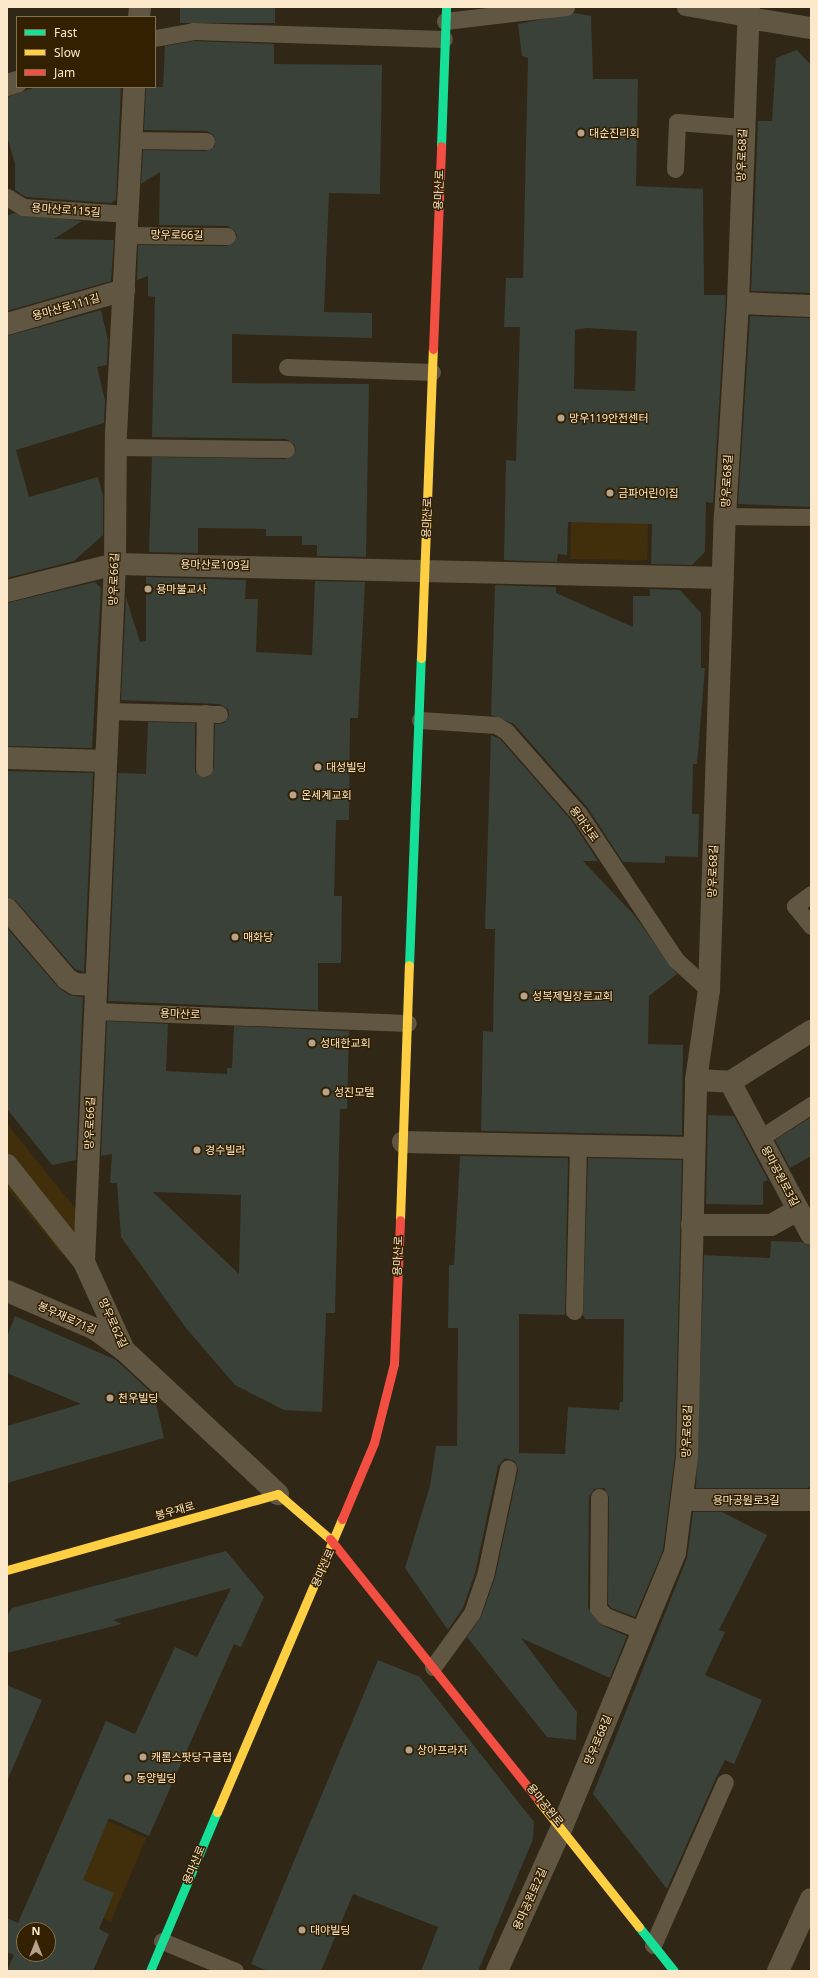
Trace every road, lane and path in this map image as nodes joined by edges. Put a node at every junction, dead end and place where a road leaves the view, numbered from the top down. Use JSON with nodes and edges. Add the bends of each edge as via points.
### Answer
{"nodes":[{"id":1,"x":566,"y":7,"type":"edge"},
{"id":2,"x":685,"y":7,"type":"edge"},
{"id":3,"x":748,"y":12,"type":"edge"},
{"id":4,"x":445,"y":14,"type":"edge"},
{"id":5,"x":808,"y":32,"type":"edge"},
{"id":6,"x":156,"y":38,"type":"edge"},
{"id":7,"x":444,"y":39,"type":"junction"},
{"id":8,"x":134,"y":88,"type":"edge"},
{"id":9,"x":742,"y":127,"type":"junction"},
{"id":10,"x":132,"y":140,"type":"junction"},
{"id":11,"x":206,"y":141,"type":"dead end"},
{"id":12,"x":675,"y":169,"type":"dead end"},
{"id":13,"x":7,"y":197,"type":"edge"},
{"id":14,"x":128,"y":225,"type":"junction"},
{"id":15,"x":227,"y":236,"type":"dead end"},
{"id":16,"x":124,"y":290,"type":"junction"},
{"id":17,"x":738,"y":304,"type":"junction"},
{"id":18,"x":811,"y":306,"type":"edge"},
{"id":19,"x":7,"y":324,"type":"edge"},
{"id":20,"x":287,"y":367,"type":"dead end"},
{"id":21,"x":432,"y":372,"type":"junction"},
{"id":22,"x":116,"y":447,"type":"junction"},
{"id":23,"x":286,"y":449,"type":"dead end"},
{"id":24,"x":726,"y":516,"type":"junction"},
{"id":25,"x":811,"y":517,"type":"edge"},
{"id":26,"x":114,"y":564,"type":"junction"},
{"id":27,"x":426,"y":568,"type":"junction"},
{"id":28,"x":723,"y":578,"type":"junction"},
{"id":29,"x":7,"y":591,"type":"edge"},
{"id":30,"x":108,"y":711,"type":"junction"},
{"id":31,"x":420,"y":720,"type":"junction"},
{"id":32,"x":7,"y":758,"type":"edge"},
{"id":33,"x":106,"y":761,"type":"junction"},
{"id":34,"x":204,"y":768,"type":"dead end"},
{"id":35,"x":811,"y":894,"type":"edge"},
{"id":36,"x":7,"y":909,"type":"edge"},
{"id":37,"x":811,"y":926,"type":"edge"},
{"id":38,"x":96,"y":985,"type":"junction"},
{"id":39,"x":709,"y":990,"type":"junction"},
{"id":40,"x":95,"y":1011,"type":"junction"},
{"id":41,"x":408,"y":1023,"type":"junction"},
{"id":42,"x":811,"y":1031,"type":"edge"},
{"id":43,"x":696,"y":1080,"type":"junction"},
{"id":44,"x":730,"y":1082,"type":"junction"},
{"id":45,"x":811,"y":1105,"type":"edge"},
{"id":46,"x":760,"y":1138,"type":"junction"},
{"id":47,"x":403,"y":1142,"type":"junction"},
{"id":48,"x":578,"y":1145,"type":"junction"},
{"id":49,"x":694,"y":1148,"type":"junction"},
{"id":50,"x":7,"y":1166,"type":"edge"},
{"id":51,"x":798,"y":1210,"type":"junction"},
{"id":52,"x":692,"y":1225,"type":"junction"},
{"id":53,"x":811,"y":1234,"type":"edge"},
{"id":54,"x":84,"y":1262,"type":"junction"},
{"id":55,"x":7,"y":1292,"type":"edge"},
{"id":56,"x":574,"y":1311,"type":"dead end"},
{"id":57,"x":124,"y":1350,"type":"junction"},
{"id":58,"x":508,"y":1468,"type":"dead end"},
{"id":59,"x":278,"y":1494,"type":"junction"},
{"id":60,"x":599,"y":1497,"type":"dead end"},
{"id":61,"x":682,"y":1500,"type":"junction"},
{"id":62,"x":811,"y":1500,"type":"edge"},
{"id":63,"x":334,"y":1542,"type":"junction"},
{"id":64,"x":7,"y":1570,"type":"edge"},
{"id":65,"x":643,"y":1631,"type":"junction"},
{"id":66,"x":434,"y":1667,"type":"junction"},
{"id":67,"x":725,"y":1782,"type":"dead end"},
{"id":68,"x":562,"y":1827,"type":"junction"},
{"id":69,"x":811,"y":1899,"type":"edge"},
{"id":70,"x":162,"y":1941,"type":"junction"},
{"id":71,"x":653,"y":1945,"type":"junction"},
{"id":72,"x":150,"y":1971,"type":"edge"},
{"id":73,"x":235,"y":1971,"type":"edge"},
{"id":74,"x":497,"y":1971,"type":"edge"},
{"id":75,"x":674,"y":1971,"type":"edge"},
{"id":76,"x":778,"y":1971,"type":"edge"}],
"edges":[{"from":1,"to":4,"type":"lane"},
{"from":2,"to":3,"type":"lane"},
{"from":3,"to":5,"type":"street"},
{"from":3,"to":9,"type":"street","name":"망우로68길"},
{"from":4,"to":7,"type":"main road","name":"용마산로"},
{"from":6,"to":7,"type":"lane","via":[[193,31]]},
{"from":7,"to":21,"type":"main road","name":"용마산로"},
{"from":8,"to":10,"type":"street","name":"망우로66길"},
{"from":9,"to":12,"type":"lane","via":[[677,122]]},
{"from":9,"to":17,"type":"street","name":"망우로68길"},
{"from":10,"to":11,"type":"lane"},
{"from":10,"to":14,"type":"street","name":"망우로66길"},
{"from":13,"to":14,"type":"lane","name":"용마산로115길","via":[[23,207]]},
{"from":14,"to":15,"type":"lane","name":"망우로66길"},
{"from":14,"to":16,"type":"street","name":"망우로66길"},
{"from":16,"to":19,"type":"street","name":"용마산로111길"},
{"from":16,"to":22,"type":"street","name":"망우로66길"},
{"from":17,"to":18,"type":"street"},
{"from":17,"to":24,"type":"street","name":"망우로68길"},
{"from":20,"to":21,"type":"lane"},
{"from":21,"to":27,"type":"main road","name":"용마산로"},
{"from":22,"to":23,"type":"lane"},
{"from":22,"to":26,"type":"street","name":"망우로66길"},
{"from":24,"to":25,"type":"lane","name":"망우로68길"},
{"from":24,"to":28,"type":"street","name":"망우로68길"},
{"from":26,"to":27,"type":"street","name":"용마산로109길"},
{"from":26,"to":29,"type":"street","name":"용마산로109길"},
{"from":26,"to":30,"type":"street","name":"망우로66길"},
{"from":27,"to":28,"type":"street"},
{"from":27,"to":31,"type":"main road","name":"용마산로"},
{"from":28,"to":39,"type":"street","name":"망우로68길"},
{"from":30,"to":33,"type":"street","name":"망우로66길"},
{"from":30,"to":34,"type":"lane","via":[[212,714]]},
{"from":31,"to":39,"type":"lane","name":"용마산로","via":[[496,725],[506,731],[579,814],[676,960]]},
{"from":31,"to":41,"type":"main road","name":"용마산로"},
{"from":32,"to":33,"type":"street"},
{"from":33,"to":38,"type":"street","name":"망우로66길"},
{"from":35,"to":37,"type":"lane","via":[[795,906]]},
{"from":36,"to":38,"type":"street","via":[[67,979]]},
{"from":38,"to":40,"type":"street","name":"망우로66길"},
{"from":39,"to":43,"type":"street","name":"망우로68길"},
{"from":40,"to":41,"type":"lane","name":"용마산로"},
{"from":40,"to":54,"type":"street","name":"망우로66길"},
{"from":41,"to":47,"type":"main road","name":"용마산로"},
{"from":42,"to":44,"type":"street"},
{"from":43,"to":44,"type":"street"},
{"from":43,"to":49,"type":"street","name":"망우로68길"},
{"from":44,"to":46,"type":"street","name":"용마공원로3길"},
{"from":45,"to":46,"type":"lane","name":"용마공원로3길"},
{"from":46,"to":51,"type":"street","name":"용마공원로3길"},
{"from":47,"to":48,"type":"street"},
{"from":47,"to":63,"type":"main road","name":"용마산로","via":[[394,1364],[374,1443]]},
{"from":48,"to":49,"type":"street"},
{"from":48,"to":56,"type":"lane"},
{"from":49,"to":52,"type":"street","name":"망우로68길"},
{"from":50,"to":54,"type":"street","name":"망우로62길"},
{"from":51,"to":52,"type":"street","via":[[771,1225]]},
{"from":51,"to":53,"type":"street","name":"용마공원로3길"},
{"from":52,"to":61,"type":"street","name":"망우로68길","via":[[687,1456]]},
{"from":54,"to":57,"type":"street","name":"망우로62길"},
{"from":55,"to":57,"type":"street","name":"봉우재로71길","via":[[95,1329]]},
{"from":57,"to":59,"type":"street","name":"망우로62길"},
{"from":58,"to":66,"type":"lane","via":[[487,1569],[472,1613]]},
{"from":59,"to":63,"type":"main road"},
{"from":59,"to":64,"type":"main road","name":"봉우재로"},
{"from":60,"to":65,"type":"lane","via":[[598,1608],[606,1616]]},
{"from":61,"to":62,"type":"street","name":"용마공원로3길"},
{"from":61,"to":65,"type":"street","name":"망우로68길","via":[[675,1553]]},
{"from":63,"to":66,"type":"main road","name":"용마공원로"},
{"from":63,"to":70,"type":"main road","name":"용마산로"},
{"from":65,"to":68,"type":"street","name":"망우로68길"},
{"from":66,"to":68,"type":"main road","name":"용마공원로"},
{"from":67,"to":71,"type":"lane"},
{"from":68,"to":71,"type":"main road","name":"용마공원로"},
{"from":68,"to":74,"type":"street","name":"용마공원로2길"},
{"from":69,"to":76,"type":"street"},
{"from":70,"to":72,"type":"main road","name":"용마산로"},
{"from":70,"to":73,"type":"lane"},
{"from":71,"to":75,"type":"main road","name":"용마공원로"}]}
